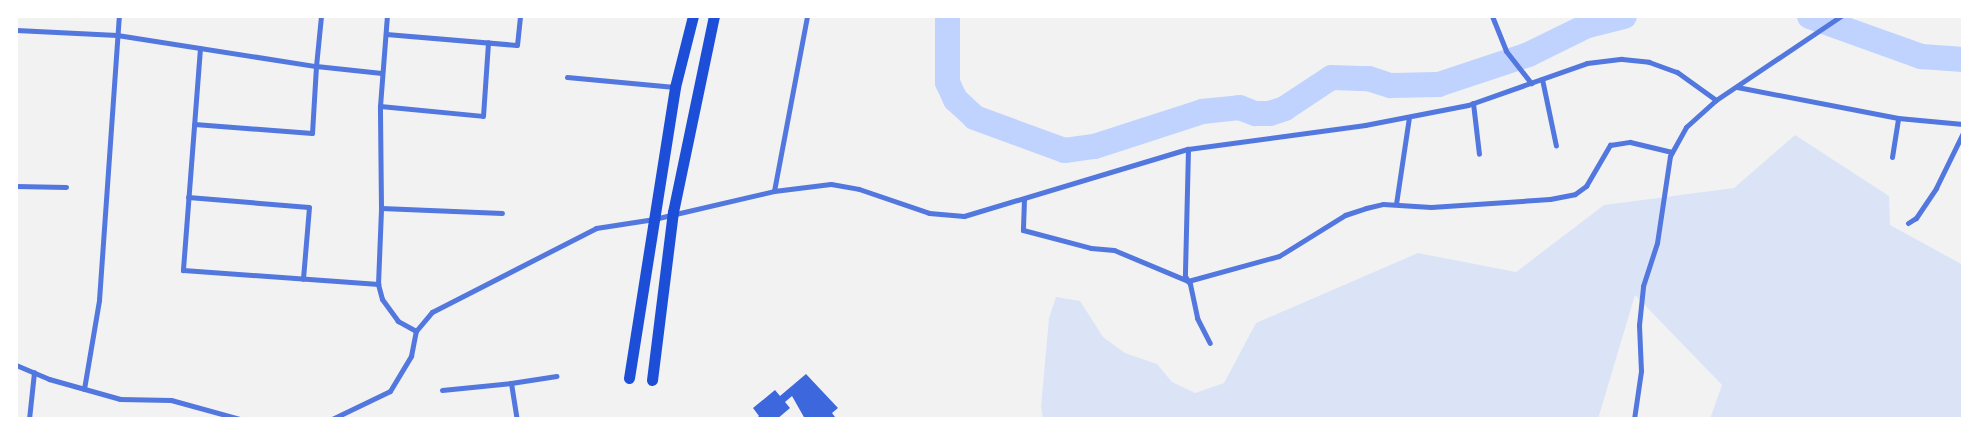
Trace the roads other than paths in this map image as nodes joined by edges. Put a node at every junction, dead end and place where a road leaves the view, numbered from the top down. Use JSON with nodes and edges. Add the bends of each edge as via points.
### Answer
{"nodes":[{"id":1,"x":119,"y":16,"type":"edge"},
{"id":2,"x":321,"y":16,"type":"edge"},
{"id":3,"x":387,"y":16,"type":"edge"},
{"id":4,"x":520,"y":16,"type":"edge"},
{"id":5,"x":693,"y":16,"type":"edge"},
{"id":6,"x":714,"y":16,"type":"edge"},
{"id":7,"x":807,"y":16,"type":"edge"},
{"id":8,"x":1492,"y":16,"type":"edge"},
{"id":9,"x":1838,"y":18,"type":"edge"},
{"id":10,"x":16,"y":30,"type":"edge"},
{"id":11,"x":386,"y":34,"type":"junction"},
{"id":12,"x":117,"y":35,"type":"junction"},
{"id":13,"x":488,"y":42,"type":"junction"},
{"id":14,"x":200,"y":48,"type":"junction"},
{"id":15,"x":316,"y":66,"type":"junction"},
{"id":16,"x":382,"y":73,"type":"junction"},
{"id":17,"x":567,"y":77,"type":"dead end"},
{"id":18,"x":1542,"y":79,"type":"junction"},
{"id":19,"x":1531,"y":83,"type":"junction"},
{"id":20,"x":675,"y":87,"type":"junction"},
{"id":21,"x":1737,"y":87,"type":"junction"},
{"id":22,"x":1716,"y":100,"type":"junction"},
{"id":23,"x":1473,"y":104,"type":"junction"},
{"id":24,"x":380,"y":106,"type":"junction"},
{"id":25,"x":1409,"y":117,"type":"junction"},
{"id":26,"x":1898,"y":118,"type":"junction"},
{"id":27,"x":194,"y":124,"type":"junction"},
{"id":28,"x":1963,"y":124,"type":"edge"},
{"id":29,"x":1963,"y":132,"type":"edge"},
{"id":30,"x":1556,"y":146,"type":"dead end"},
{"id":31,"x":1188,"y":149,"type":"junction"},
{"id":32,"x":1672,"y":152,"type":"junction"},
{"id":33,"x":1479,"y":154,"type":"dead end"},
{"id":34,"x":1892,"y":157,"type":"dead end"},
{"id":35,"x":16,"y":186,"type":"edge"},
{"id":36,"x":66,"y":187,"type":"dead end"},
{"id":37,"x":774,"y":191,"type":"junction"},
{"id":38,"x":188,"y":197,"type":"junction"},
{"id":39,"x":1024,"y":199,"type":"junction"},
{"id":40,"x":1396,"y":204,"type":"junction"},
{"id":41,"x":381,"y":208,"type":"junction"},
{"id":42,"x":673,"y":212,"type":"junction"},
{"id":43,"x":502,"y":213,"type":"dead end"},
{"id":44,"x":654,"y":219,"type":"junction"},
{"id":45,"x":1908,"y":223,"type":"dead end"},
{"id":46,"x":303,"y":279,"type":"junction"},
{"id":47,"x":1188,"y":281,"type":"junction"},
{"id":48,"x":378,"y":284,"type":"junction"},
{"id":49,"x":416,"y":331,"type":"junction"},
{"id":50,"x":1210,"y":343,"type":"dead end"},
{"id":51,"x":16,"y":365,"type":"edge"},
{"id":52,"x":34,"y":372,"type":"junction"},
{"id":53,"x":556,"y":376,"type":"dead end"},
{"id":54,"x":629,"y":378,"type":"dead end"},
{"id":55,"x":652,"y":380,"type":"dead end"},
{"id":56,"x":511,"y":383,"type":"junction"},
{"id":57,"x":84,"y":389,"type":"junction"},
{"id":58,"x":442,"y":390,"type":"dead end"},
{"id":59,"x":29,"y":419,"type":"edge"},
{"id":60,"x":240,"y":419,"type":"edge"},
{"id":61,"x":332,"y":419,"type":"edge"},
{"id":62,"x":517,"y":419,"type":"edge"},
{"id":63,"x":1634,"y":419,"type":"edge"}],
"edges":[{"from":1,"to":12,"type":"street"},
{"from":2,"to":15,"type":"street"},
{"from":3,"to":11,"type":"street"},
{"from":4,"to":13,"type":"street","via":[[517,44]]},
{"from":5,"to":20,"type":"main road"},
{"from":6,"to":42,"type":"main road"},
{"from":7,"to":37,"type":"street"},
{"from":8,"to":19,"type":"street","via":[[1506,51]]},
{"from":9,"to":21,"type":"street"},
{"from":10,"to":12,"type":"street"},
{"from":11,"to":13,"type":"street"},
{"from":11,"to":16,"type":"street"},
{"from":12,"to":14,"type":"street"},
{"from":12,"to":57,"type":"street","via":[[99,300]]},
{"from":13,"to":24,"type":"street","via":[[483,116]]},
{"from":14,"to":15,"type":"street"},
{"from":14,"to":27,"type":"street"},
{"from":15,"to":16,"type":"street"},
{"from":15,"to":27,"type":"street","via":[[312,133]]},
{"from":16,"to":24,"type":"street"},
{"from":17,"to":20,"type":"street"},
{"from":18,"to":19,"type":"street"},
{"from":18,"to":22,"type":"street","via":[[1587,63],[1622,59],[1649,62],[1677,72]]},
{"from":18,"to":30,"type":"street"},
{"from":19,"to":23,"type":"street"},
{"from":20,"to":44,"type":"main road"},
{"from":21,"to":22,"type":"street"},
{"from":21,"to":26,"type":"street"},
{"from":22,"to":32,"type":"street","via":[[1686,127]]},
{"from":23,"to":25,"type":"street"},
{"from":23,"to":33,"type":"street"},
{"from":24,"to":41,"type":"street"},
{"from":25,"to":31,"type":"street"},
{"from":25,"to":40,"type":"street"},
{"from":26,"to":28,"type":"street"},
{"from":26,"to":34,"type":"street"},
{"from":27,"to":38,"type":"street"},
{"from":29,"to":45,"type":"street","via":[[1936,188],[1916,218]]},
{"from":31,"to":39,"type":"street"},
{"from":31,"to":47,"type":"street","via":[[1184,276]]},
{"from":32,"to":40,"type":"street","via":[[1630,142],[1610,145],[1586,186],[1575,194],[1550,199],[1431,207]]},
{"from":32,"to":63,"type":"street","via":[[1657,243],[1643,286],[1639,325],[1640,390]]},
{"from":35,"to":36,"type":"street"},
{"from":37,"to":39,"type":"street","via":[[831,184],[858,189],[930,213],[964,216]]},
{"from":37,"to":42,"type":"street"},
{"from":38,"to":46,"type":"street","via":[[183,270]]},
{"from":38,"to":46,"type":"street","via":[[309,207]]},
{"from":39,"to":47,"type":"street","via":[[1024,230],[1091,248],[1114,250]]},
{"from":40,"to":47,"type":"street","via":[[1383,204],[1345,215],[1279,256]]},
{"from":41,"to":43,"type":"street"},
{"from":41,"to":48,"type":"street"},
{"from":42,"to":44,"type":"street"},
{"from":42,"to":55,"type":"main road"},
{"from":44,"to":49,"type":"street","via":[[596,228],[432,312]]},
{"from":44,"to":54,"type":"main road"},
{"from":46,"to":48,"type":"street"},
{"from":47,"to":50,"type":"street","via":[[1197,318]]},
{"from":48,"to":49,"type":"street","via":[[387,310]]},
{"from":49,"to":61,"type":"street","via":[[411,356],[390,391]]},
{"from":51,"to":52,"type":"street"},
{"from":52,"to":57,"type":"street"},
{"from":52,"to":59,"type":"street"},
{"from":53,"to":56,"type":"street"},
{"from":56,"to":58,"type":"street"},
{"from":56,"to":62,"type":"street"},
{"from":57,"to":60,"type":"street","via":[[120,400],[183,402]]}]}
